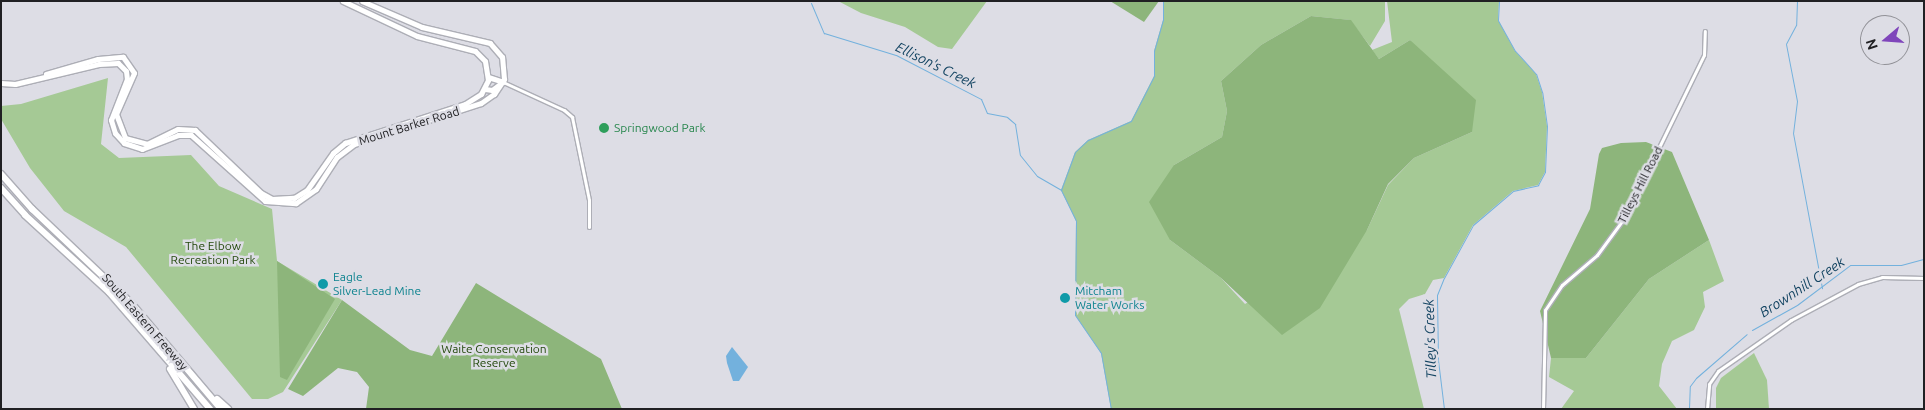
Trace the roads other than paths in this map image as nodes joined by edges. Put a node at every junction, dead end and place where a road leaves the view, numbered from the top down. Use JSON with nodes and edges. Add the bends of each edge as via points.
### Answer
{"nodes":[{"id":1,"x":343,"y":1,"type":"edge"},
{"id":2,"x":362,"y":1,"type":"edge"},
{"id":3,"x":1705,"y":31,"type":"dead end"},
{"id":4,"x":488,"y":77,"type":"junction"},
{"id":5,"x":1,"y":82,"type":"edge"},
{"id":6,"x":503,"y":82,"type":"junction"},
{"id":7,"x":485,"y":89,"type":"junction"},
{"id":8,"x":1,"y":174,"type":"edge"},
{"id":9,"x":1,"y":188,"type":"edge"},
{"id":10,"x":1,"y":195,"type":"edge"},
{"id":11,"x":25,"y":215,"type":"junction"},
{"id":12,"x":589,"y":227,"type":"dead end"},
{"id":13,"x":1924,"y":278,"type":"edge"},
{"id":14,"x":124,"y":308,"type":"junction"},
{"id":15,"x":198,"y":383,"type":"junction"},
{"id":16,"x":194,"y":409,"type":"edge"},
{"id":17,"x":210,"y":409,"type":"edge"},
{"id":18,"x":221,"y":409,"type":"edge"},
{"id":19,"x":228,"y":409,"type":"edge"},
{"id":20,"x":1543,"y":409,"type":"edge"},
{"id":21,"x":1706,"y":409,"type":"edge"}],
"edges":[{"from":1,"to":4,"type":"main road","via":[[417,36],[470,48],[484,61]]},
{"from":2,"to":6,"type":"main road","via":[[422,27],[490,43],[502,57]]},
{"from":3,"to":20,"type":"street","name":"Tilleys Hill Road","via":[[1704,55],[1625,217],[1597,255],[1562,285],[1545,310]]},
{"from":4,"to":6,"type":"main road"},
{"from":4,"to":7,"type":"main road"},
{"from":5,"to":6,"type":"main road","name":"Mount Barker Road","via":[[15,84],[99,64],[118,64],[126,71],[127,79],[111,120],[115,133],[124,143],[142,149],[178,135],[196,137],[255,194],[281,204],[304,199],[316,189],[337,156],[354,144],[481,103]]},
{"from":5,"to":7,"type":"main road","name":"Mount Barker Road","via":[[15,82],[98,59],[123,57],[134,73],[116,114],[125,138],[148,144],[178,129],[195,130],[261,193],[283,200],[307,190],[333,153],[351,139],[460,106]]},
{"from":6,"to":7,"type":"main road","via":[[492,90]]},
{"from":6,"to":12,"type":"street","via":[[564,110],[572,117],[589,200]]},
{"from":8,"to":15,"type":"highway","name":"South Eastern Freeway","via":[[32,209],[131,303]]},
{"from":9,"to":11,"type":"highway","name":"South Eastern Freeway"},
{"from":10,"to":11,"type":"highway"},
{"from":11,"to":14,"type":"highway","name":"South Eastern Freeway"},
{"from":13,"to":21,"type":"street","via":[[1882,277],[1858,284],[1791,320],[1718,371],[1708,384]]},
{"from":14,"to":16,"type":"highway","via":[[175,375]]},
{"from":14,"to":17,"type":"highway","name":"South Eastern Freeway"},
{"from":15,"to":18,"type":"highway","name":"South Eastern Freeway"},
{"from":15,"to":19,"type":"highway"}]}
